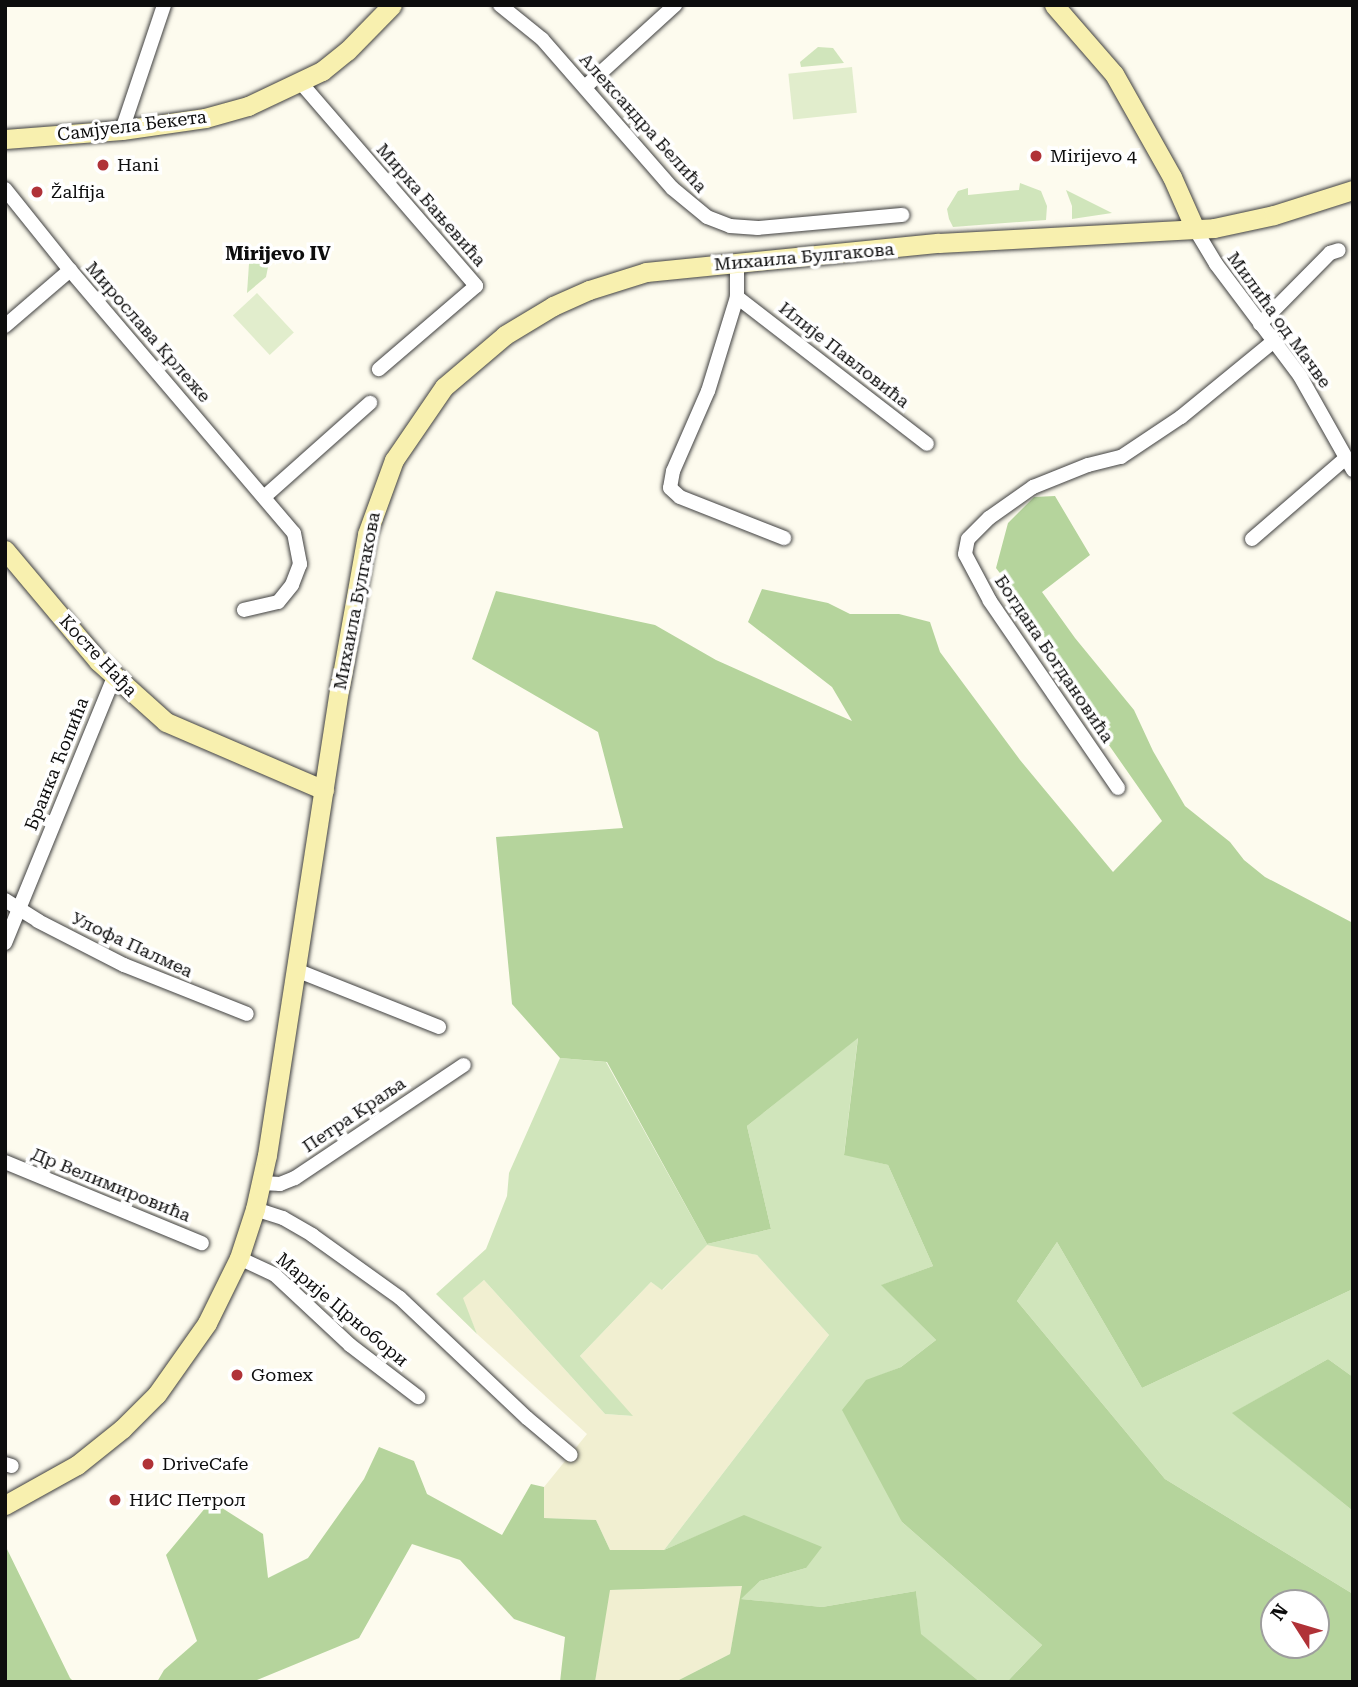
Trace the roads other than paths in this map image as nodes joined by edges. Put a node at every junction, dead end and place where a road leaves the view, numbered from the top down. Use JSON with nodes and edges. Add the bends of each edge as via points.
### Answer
{"nodes":[{"id":1,"x":164,"y":5,"type":"edge"},
{"id":2,"x":392,"y":5,"type":"edge"},
{"id":3,"x":500,"y":5,"type":"edge"},
{"id":4,"x":675,"y":5,"type":"edge"},
{"id":5,"x":1054,"y":5,"type":"edge"},
{"id":6,"x":301,"y":83,"type":"junction"},
{"id":7,"x":585,"y":87,"type":"junction"},
{"id":8,"x":122,"y":130,"type":"junction"},
{"id":9,"x":5,"y":139,"type":"edge"},
{"id":10,"x":5,"y":189,"type":"edge"},
{"id":11,"x":1353,"y":190,"type":"edge"},
{"id":12,"x":902,"y":215,"type":"dead end"},
{"id":13,"x":1195,"y":229,"type":"junction"},
{"id":14,"x":1339,"y":250,"type":"dead end"},
{"id":15,"x":737,"y":264,"type":"junction"},
{"id":16,"x":70,"y":270,"type":"junction"},
{"id":17,"x":737,"y":297,"type":"junction"},
{"id":18,"x":1260,"y":324,"type":"junction"},
{"id":19,"x":5,"y":326,"type":"edge"},
{"id":20,"x":1274,"y":341,"type":"junction"},
{"id":21,"x":379,"y":369,"type":"dead end"},
{"id":22,"x":370,"y":403,"type":"dead end"},
{"id":23,"x":927,"y":444,"type":"dead end"},
{"id":24,"x":1349,"y":464,"type":"edge"},
{"id":25,"x":264,"y":497,"type":"junction"},
{"id":26,"x":784,"y":538,"type":"dead end"},
{"id":27,"x":1252,"y":539,"type":"dead end"},
{"id":28,"x":5,"y":550,"type":"edge"},
{"id":29,"x":244,"y":610,"type":"dead end"},
{"id":30,"x":114,"y":677,"type":"junction"},
{"id":31,"x":1118,"y":788,"type":"dead end"},
{"id":32,"x":324,"y":790,"type":"junction"},
{"id":33,"x":5,"y":900,"type":"edge"},
{"id":34,"x":19,"y":909,"type":"junction"},
{"id":35,"x":5,"y":943,"type":"edge"},
{"id":36,"x":296,"y":970,"type":"junction"},
{"id":37,"x":247,"y":1014,"type":"dead end"},
{"id":38,"x":439,"y":1027,"type":"dead end"},
{"id":39,"x":464,"y":1065,"type":"dead end"},
{"id":40,"x":5,"y":1162,"type":"edge"},
{"id":41,"x":261,"y":1182,"type":"junction"},
{"id":42,"x":255,"y":1209,"type":"junction"},
{"id":43,"x":202,"y":1243,"type":"dead end"},
{"id":44,"x":239,"y":1258,"type":"junction"},
{"id":45,"x":418,"y":1396,"type":"dead end"},
{"id":46,"x":571,"y":1455,"type":"dead end"},
{"id":47,"x":5,"y":1505,"type":"edge"}],
"edges":[{"from":1,"to":8,"type":"street"},
{"from":2,"to":6,"type":"street","name":"Самјуела Бекета","via":[[348,51]]},
{"from":3,"to":7,"type":"street","name":"Александра Белића","via":[[542,39]]},
{"from":4,"to":7,"type":"street"},
{"from":5,"to":13,"type":"street","via":[[1114,74]]},
{"from":6,"to":8,"type":"street","name":"Самјуела Бекета","via":[[227,113]]},
{"from":6,"to":21,"type":"street","name":"Мирка Бањевића","via":[[477,286]]},
{"from":7,"to":12,"type":"street","name":"Александра Белића","via":[[672,188],[720,223],[776,228]]},
{"from":8,"to":9,"type":"street","name":"Самјуела Бекета"},
{"from":10,"to":16,"type":"street","name":"Мирослава Крлеже"},
{"from":11,"to":13,"type":"street","name":"Михаила Булгакова","via":[[1234,225]]},
{"from":13,"to":15,"type":"street","name":"Михаила Булгакова","via":[[939,243]]},
{"from":13,"to":18,"type":"street","name":"Милића од Мачве"},
{"from":14,"to":18,"type":"street","via":[[1330,253]]},
{"from":15,"to":17,"type":"street"},
{"from":15,"to":32,"type":"street","name":"Михаила Булгакова","via":[[646,272],[589,290],[505,335],[444,387],[394,460],[370,523]]},
{"from":16,"to":19,"type":"street"},
{"from":16,"to":25,"type":"street","name":"Мирослава Крлеже"},
{"from":17,"to":23,"type":"street","name":"Илије Павловића"},
{"from":17,"to":26,"type":"street","via":[[708,391],[670,488],[680,497]]},
{"from":18,"to":20,"type":"street","name":"Милића од Мачве"},
{"from":20,"to":24,"type":"street","name":"Милића од Мачве","via":[[1300,376]]},
{"from":20,"to":31,"type":"street","name":"Богдана Богдановића","via":[[1181,417],[1121,457],[1033,487],[989,517],[968,539],[965,554],[990,601]]},
{"from":22,"to":25,"type":"street"},
{"from":24,"to":27,"type":"street"},
{"from":25,"to":29,"type":"street","name":"Мирослава Крлеже","via":[[294,533],[300,564],[292,586],[278,602]]},
{"from":28,"to":30,"type":"street","name":"Косте Нађа"},
{"from":30,"to":32,"type":"street","name":"Косте Нађа","via":[[166,722],[186,733]]},
{"from":30,"to":34,"type":"street","name":"Бранка Ћопића"},
{"from":32,"to":36,"type":"street","name":"Михаила Булгакова"},
{"from":33,"to":34,"type":"street","name":"Улофа Палмеа"},
{"from":34,"to":35,"type":"street","name":"Бранка Ћопића"},
{"from":34,"to":37,"type":"street","name":"Улофа Палмеа","via":[[124,965]]},
{"from":36,"to":38,"type":"street"},
{"from":36,"to":41,"type":"street","name":"Михаила Булгакова"},
{"from":39,"to":41,"type":"street","name":"Петра Краља","via":[[295,1178],[280,1184]]},
{"from":40,"to":43,"type":"street","name":"Др Велимировића"},
{"from":41,"to":42,"type":"street","name":"Михаила Булгакова"},
{"from":42,"to":44,"type":"street","name":"Михаила Булгакова"},
{"from":42,"to":46,"type":"street","via":[[303,1230],[400,1298]]},
{"from":44,"to":45,"type":"street","name":"Марије Црнобори","via":[[275,1275],[331,1330]]},
{"from":44,"to":47,"type":"street","name":"Михаила Булгакова","via":[[208,1324],[157,1394],[77,1465]]}]}
